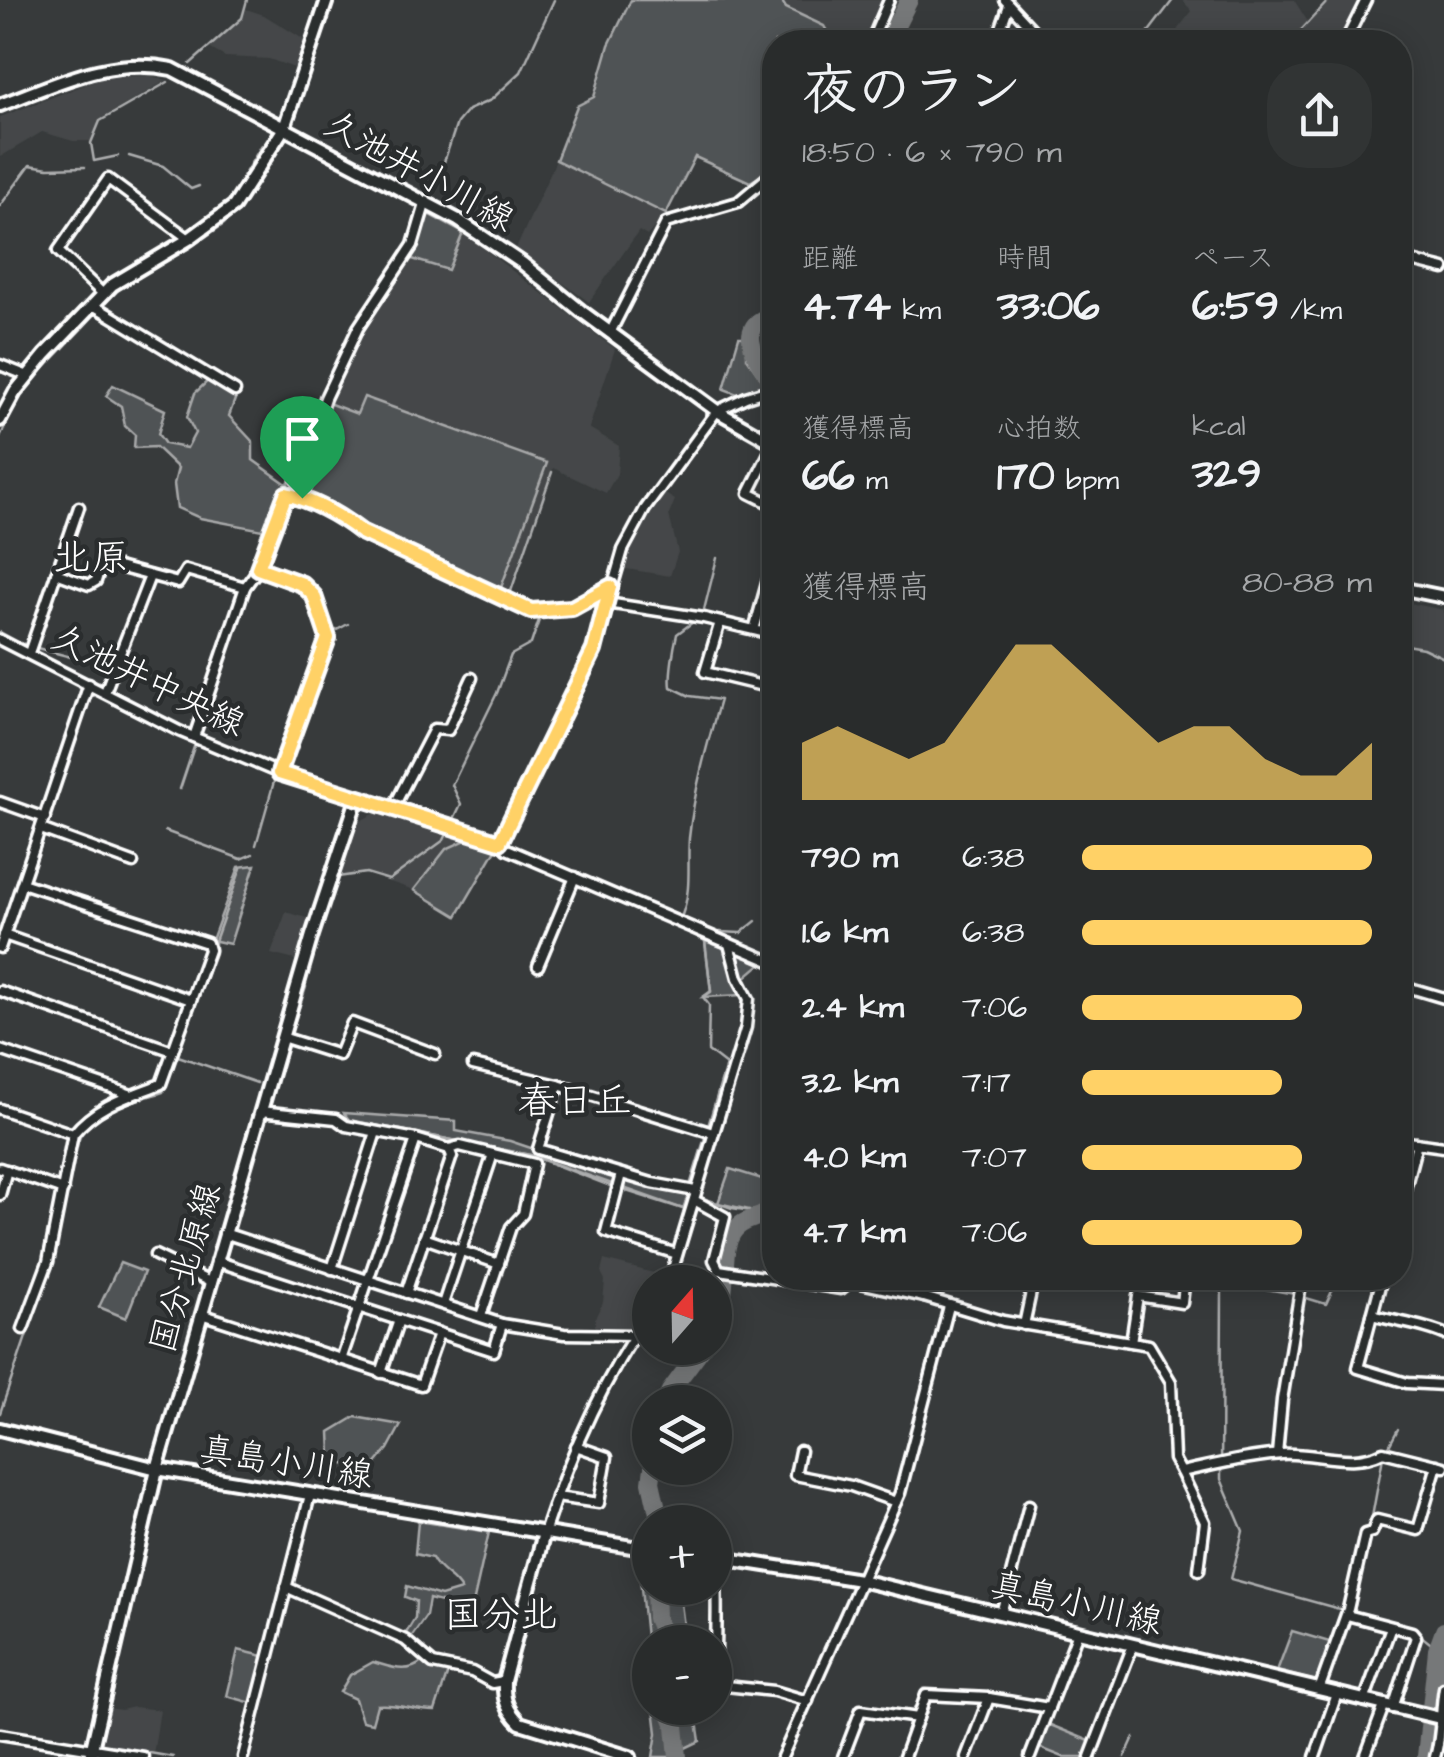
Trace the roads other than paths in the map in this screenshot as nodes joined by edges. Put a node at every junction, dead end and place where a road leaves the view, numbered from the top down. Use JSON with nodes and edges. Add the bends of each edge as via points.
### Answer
{"nodes":[{"id":1,"x":327,"y":0,"type":"edge"},
{"id":2,"x":890,"y":0,"type":"edge"},
{"id":3,"x":1366,"y":0,"type":"edge"},
{"id":4,"x":1007,"y":3,"type":"edge"},
{"id":5,"x":876,"y":30,"type":"edge"},
{"id":6,"x":999,"y":30,"type":"edge"},
{"id":7,"x":1033,"y":30,"type":"edge"},
{"id":8,"x":1352,"y":30,"type":"edge"},
{"id":9,"x":0,"y":104,"type":"edge"},
{"id":10,"x":284,"y":128,"type":"junction"},
{"id":11,"x":762,"y":181,"type":"edge"},
{"id":12,"x":426,"y":201,"type":"junction"},
{"id":13,"x":189,"y":239,"type":"junction"},
{"id":14,"x":1412,"y":261,"type":"edge"},
{"id":15,"x":1444,"y":269,"type":"edge"},
{"id":16,"x":103,"y":294,"type":"junction"},
{"id":17,"x":97,"y":308,"type":"junction"},
{"id":18,"x":610,"y":332,"type":"junction"},
{"id":19,"x":0,"y":366,"type":"edge"},
{"id":20,"x":28,"y":376,"type":"junction"},
{"id":21,"x":235,"y":391,"type":"dead end"},
{"id":22,"x":762,"y":392,"type":"edge"},
{"id":23,"x":717,"y":411,"type":"junction"},
{"id":24,"x":0,"y":420,"type":"edge"},
{"id":25,"x":762,"y":436,"type":"edge"},
{"id":26,"x":762,"y":467,"type":"edge"},
{"id":27,"x":302,"y":498,"type":"junction"},
{"id":28,"x":762,"y":500,"type":"edge"},
{"id":29,"x":79,"y":507,"type":"dead end"},
{"id":30,"x":258,"y":568,"type":"junction"},
{"id":31,"x":56,"y":573,"type":"junction"},
{"id":32,"x":150,"y":576,"type":"junction"},
{"id":33,"x":245,"y":587,"type":"junction"},
{"id":34,"x":610,"y":587,"type":"junction"},
{"id":35,"x":1412,"y":590,"type":"edge"},
{"id":36,"x":1444,"y":597,"type":"edge"},
{"id":37,"x":762,"y":601,"type":"edge"},
{"id":38,"x":606,"y":603,"type":"junction"},
{"id":39,"x":720,"y":622,"type":"junction"},
{"id":40,"x":754,"y":630,"type":"junction"},
{"id":41,"x":762,"y":632,"type":"edge"},
{"id":42,"x":0,"y":640,"type":"edge"},
{"id":43,"x":29,"y":654,"type":"junction"},
{"id":44,"x":472,"y":678,"type":"dead end"},
{"id":45,"x":90,"y":684,"type":"junction"},
{"id":46,"x":762,"y":686,"type":"edge"},
{"id":47,"x":104,"y":692,"type":"junction"},
{"id":48,"x":194,"y":737,"type":"junction"},
{"id":49,"x":279,"y":773,"type":"junction"},
{"id":50,"x":357,"y":799,"type":"junction"},
{"id":51,"x":0,"y":802,"type":"edge"},
{"id":52,"x":393,"y":808,"type":"junction"},
{"id":53,"x":45,"y":818,"type":"junction"},
{"id":54,"x":41,"y":829,"type":"junction"},
{"id":55,"x":500,"y":842,"type":"junction"},
{"id":56,"x":133,"y":863,"type":"dead end"},
{"id":57,"x":575,"y":876,"type":"junction"},
{"id":58,"x":22,"y":883,"type":"junction"},
{"id":59,"x":4,"y":935,"type":"junction"},
{"id":60,"x":729,"y":944,"type":"junction"},
{"id":61,"x":0,"y":948,"type":"edge"},
{"id":62,"x":762,"y":958,"type":"edge"},
{"id":63,"x":538,"y":966,"type":"dead end"},
{"id":64,"x":1412,"y":989,"type":"edge"},
{"id":65,"x":0,"y":992,"type":"edge"},
{"id":66,"x":1444,"y":998,"type":"edge"},
{"id":67,"x":191,"y":1000,"type":"junction"},
{"id":68,"x":282,"y":1037,"type":"junction"},
{"id":69,"x":0,"y":1050,"type":"edge"},
{"id":70,"x":173,"y":1051,"type":"junction"},
{"id":71,"x":435,"y":1054,"type":"dead end"},
{"id":72,"x":473,"y":1065,"type":"dead end"},
{"id":73,"x":558,"y":1085,"type":"junction"},
{"id":74,"x":132,"y":1095,"type":"junction"},
{"id":75,"x":0,"y":1109,"type":"edge"},
{"id":76,"x":260,"y":1112,"type":"junction"},
{"id":77,"x":376,"y":1132,"type":"junction"},
{"id":78,"x":713,"y":1133,"type":"junction"},
{"id":79,"x":74,"y":1134,"type":"junction"},
{"id":80,"x":416,"y":1140,"type":"junction"},
{"id":81,"x":1412,"y":1143,"type":"edge"},
{"id":82,"x":1417,"y":1144,"type":"junction"},
{"id":83,"x":1444,"y":1147,"type":"edge"},
{"id":84,"x":449,"y":1150,"type":"junction"},
{"id":85,"x":494,"y":1154,"type":"junction"},
{"id":86,"x":1412,"y":1163,"type":"edge"},
{"id":87,"x":4,"y":1169,"type":"edge"},
{"id":88,"x":621,"y":1174,"type":"junction"},
{"id":89,"x":62,"y":1190,"type":"junction"},
{"id":90,"x":0,"y":1195,"type":"edge"},
{"id":91,"x":694,"y":1196,"type":"junction"},
{"id":92,"x":224,"y":1233,"type":"junction"},
{"id":93,"x":424,"y":1238,"type":"junction"},
{"id":94,"x":461,"y":1251,"type":"junction"},
{"id":95,"x":678,"y":1254,"type":"junction"},
{"id":96,"x":155,"y":1256,"type":"dead end"},
{"id":97,"x":216,"y":1260,"type":"junction"},
{"id":98,"x":499,"y":1264,"type":"junction"},
{"id":99,"x":674,"y":1265,"type":"edge"},
{"id":100,"x":332,"y":1269,"type":"junction"},
{"id":101,"x":762,"y":1277,"type":"edge"},
{"id":102,"x":368,"y":1280,"type":"junction"},
{"id":103,"x":210,"y":1282,"type":"junction"},
{"id":104,"x":894,"y":1290,"type":"edge"},
{"id":105,"x":926,"y":1290,"type":"edge"},
{"id":106,"x":1031,"y":1290,"type":"edge"},
{"id":107,"x":1184,"y":1290,"type":"edge"},
{"id":108,"x":1301,"y":1290,"type":"edge"},
{"id":109,"x":1379,"y":1290,"type":"edge"},
{"id":110,"x":406,"y":1293,"type":"junction"},
{"id":111,"x":924,"y":1297,"type":"junction"},
{"id":112,"x":442,"y":1304,"type":"junction"},
{"id":113,"x":949,"y":1306,"type":"junction"},
{"id":114,"x":359,"y":1307,"type":"junction"},
{"id":115,"x":201,"y":1314,"type":"junction"},
{"id":116,"x":1372,"y":1315,"type":"junction"},
{"id":117,"x":481,"y":1316,"type":"junction"},
{"id":118,"x":399,"y":1320,"type":"junction"},
{"id":119,"x":502,"y":1324,"type":"junction"},
{"id":120,"x":1024,"y":1325,"type":"junction"},
{"id":121,"x":23,"y":1328,"type":"dead end"},
{"id":122,"x":440,"y":1333,"type":"junction"},
{"id":123,"x":632,"y":1334,"type":"edge"},
{"id":124,"x":1444,"y":1334,"type":"edge"},
{"id":125,"x":632,"y":1338,"type":"edge"},
{"id":126,"x":1131,"y":1342,"type":"junction"},
{"id":127,"x":341,"y":1360,"type":"junction"},
{"id":128,"x":381,"y":1372,"type":"junction"},
{"id":129,"x":1444,"y":1386,"type":"edge"},
{"id":130,"x":0,"y":1429,"type":"edge"},
{"id":131,"x":576,"y":1446,"type":"junction"},
{"id":132,"x":800,"y":1451,"type":"dead end"},
{"id":133,"x":1277,"y":1454,"type":"junction"},
{"id":134,"x":1440,"y":1466,"type":"edge"},
{"id":135,"x":158,"y":1469,"type":"junction"},
{"id":136,"x":1181,"y":1472,"type":"junction"},
{"id":137,"x":310,"y":1495,"type":"junction"},
{"id":138,"x":556,"y":1497,"type":"junction"},
{"id":139,"x":896,"y":1502,"type":"junction"},
{"id":140,"x":1029,"y":1505,"type":"dead end"},
{"id":141,"x":544,"y":1533,"type":"junction"},
{"id":142,"x":632,"y":1547,"type":"edge"},
{"id":143,"x":732,"y":1558,"type":"edge"},
{"id":144,"x":1200,"y":1570,"type":"dead end"},
{"id":145,"x":860,"y":1580,"type":"junction"},
{"id":146,"x":286,"y":1587,"type":"junction"},
{"id":147,"x":717,"y":1605,"type":"edge"},
{"id":148,"x":1347,"y":1612,"type":"junction"},
{"id":149,"x":1002,"y":1614,"type":"junction"},
{"id":150,"x":1391,"y":1627,"type":"junction"},
{"id":151,"x":1078,"y":1632,"type":"junction"},
{"id":152,"x":1133,"y":1645,"type":"junction"},
{"id":153,"x":504,"y":1682,"type":"junction"},
{"id":154,"x":1444,"y":1688,"type":"edge"},
{"id":155,"x":1319,"y":1690,"type":"junction"},
{"id":156,"x":1337,"y":1694,"type":"junction"},
{"id":157,"x":989,"y":1698,"type":"junction"},
{"id":158,"x":808,"y":1700,"type":"junction"},
{"id":159,"x":1364,"y":1701,"type":"junction"},
{"id":160,"x":1388,"y":1707,"type":"junction"},
{"id":161,"x":1049,"y":1708,"type":"junction"},
{"id":162,"x":918,"y":1718,"type":"junction"},
{"id":163,"x":1442,"y":1719,"type":"edge"},
{"id":164,"x":0,"y":1734,"type":"edge"},
{"id":165,"x":62,"y":1744,"type":"junction"},
{"id":166,"x":90,"y":1753,"type":"edge"},
{"id":167,"x":1094,"y":1756,"type":"edge"},
{"id":168,"x":58,"y":1757,"type":"edge"},
{"id":169,"x":143,"y":1757,"type":"edge"},
{"id":170,"x":243,"y":1757,"type":"edge"},
{"id":171,"x":630,"y":1757,"type":"edge"},
{"id":172,"x":782,"y":1757,"type":"edge"},
{"id":173,"x":844,"y":1757,"type":"edge"},
{"id":174,"x":904,"y":1757,"type":"edge"},
{"id":175,"x":966,"y":1757,"type":"edge"},
{"id":176,"x":1030,"y":1757,"type":"edge"},
{"id":177,"x":1315,"y":1757,"type":"edge"},
{"id":178,"x":1366,"y":1757,"type":"edge"},
{"id":179,"x":1435,"y":1757,"type":"edge"}],
"edges":[{"from":1,"to":10,"type":"street"},
{"from":2,"to":5,"type":"street"},
{"from":3,"to":8,"type":"street"},
{"from":4,"to":6,"type":"street"},
{"from":4,"to":7,"type":"street"},
{"from":9,"to":10,"type":"street","name":"久池井小川線","via":[[104,67],[152,65],[198,81]]},
{"from":10,"to":12,"type":"street","name":"久池井小川線"},
{"from":10,"to":13,"type":"street","via":[[234,206]]},
{"from":11,"to":18,"type":"street","via":[[738,202],[666,222]]},
{"from":12,"to":18,"type":"street","name":"久池井小川線","via":[[522,263]]},
{"from":12,"to":27,"type":"street","via":[[413,245],[358,328],[326,398],[297,480],[306,486]]},
{"from":13,"to":16,"type":"street"},
{"from":13,"to":16,"type":"street","via":[[108,180],[58,251]]},
{"from":14,"to":15,"type":"street"},
{"from":16,"to":17,"type":"street"},
{"from":17,"to":20,"type":"street"},
{"from":17,"to":21,"type":"street"},
{"from":18,"to":23,"type":"street","name":"久池井小川線"},
{"from":19,"to":20,"type":"street"},
{"from":20,"to":24,"type":"street"},
{"from":22,"to":23,"type":"street"},
{"from":23,"to":25,"type":"street","name":"久池井小川線"},
{"from":23,"to":34,"type":"street","via":[[645,509]]},
{"from":26,"to":28,"type":"street","via":[[749,493]]},
{"from":27,"to":30,"type":"street","via":[[286,494]]},
{"from":27,"to":34,"type":"street","via":[[531,611],[572,608]]},
{"from":29,"to":31,"type":"street"},
{"from":30,"to":33,"type":"street"},
{"from":30,"to":49,"type":"street","via":[[302,584],[314,596],[328,638]]},
{"from":31,"to":32,"type":"street","via":[[89,585],[107,564]]},
{"from":31,"to":43,"type":"street"},
{"from":32,"to":33,"type":"street","via":[[178,583],[186,570]]},
{"from":32,"to":47,"type":"street"},
{"from":33,"to":48,"type":"street"},
{"from":34,"to":38,"type":"street"},
{"from":35,"to":36,"type":"street"},
{"from":37,"to":40,"type":"street"},
{"from":38,"to":39,"type":"street"},
{"from":38,"to":55,"type":"street","via":[[594,650]]},
{"from":39,"to":40,"type":"street"},
{"from":39,"to":46,"type":"street","via":[[705,672]]},
{"from":40,"to":41,"type":"street"},
{"from":42,"to":43,"type":"street","name":"久池井中央線"},
{"from":43,"to":45,"type":"street","name":"久池井中央線"},
{"from":44,"to":52,"type":"street","via":[[448,730],[434,729]]},
{"from":45,"to":47,"type":"street","name":"久池井中央線"},
{"from":45,"to":53,"type":"street"},
{"from":47,"to":48,"type":"street","name":"久池井中央線"},
{"from":48,"to":49,"type":"street","name":"久池井中央線"},
{"from":49,"to":50,"type":"street","name":"久池井中央線"},
{"from":50,"to":52,"type":"street","name":"久池井中央線"},
{"from":50,"to":68,"type":"street","name":"国分北原線"},
{"from":51,"to":53,"type":"street"},
{"from":52,"to":55,"type":"street","name":"久池井中央線"},
{"from":53,"to":54,"type":"street"},
{"from":54,"to":56,"type":"street"},
{"from":54,"to":58,"type":"street"},
{"from":55,"to":57,"type":"street","name":"久池井中央線"},
{"from":57,"to":60,"type":"street","name":"久池井中央線"},
{"from":57,"to":63,"type":"street"},
{"from":58,"to":59,"type":"street"},
{"from":58,"to":67,"type":"street","via":[[207,942]]},
{"from":59,"to":61,"type":"street"},
{"from":59,"to":67,"type":"street"},
{"from":60,"to":62,"type":"street","name":"久池井中央線"},
{"from":60,"to":78,"type":"street","via":[[750,1000]]},
{"from":64,"to":66,"type":"street"},
{"from":65,"to":70,"type":"street"},
{"from":67,"to":70,"type":"street"},
{"from":68,"to":71,"type":"street","via":[[339,1055],[352,1023]]},
{"from":68,"to":76,"type":"street","name":"国分北原線"},
{"from":69,"to":74,"type":"street"},
{"from":70,"to":74,"type":"street","via":[[161,1084]]},
{"from":72,"to":73,"type":"street"},
{"from":73,"to":78,"type":"street"},
{"from":73,"to":88,"type":"street","via":[[538,1149]]},
{"from":74,"to":79,"type":"street","via":[[104,1105]]},
{"from":75,"to":79,"type":"street"},
{"from":76,"to":77,"type":"street","via":[[336,1119]]},
{"from":76,"to":92,"type":"street","name":"国分北原線"},
{"from":77,"to":80,"type":"street"},
{"from":77,"to":100,"type":"street"},
{"from":78,"to":91,"type":"street"},
{"from":79,"to":89,"type":"street"},
{"from":80,"to":84,"type":"street"},
{"from":80,"to":102,"type":"street"},
{"from":81,"to":82,"type":"street"},
{"from":82,"to":83,"type":"street"},
{"from":82,"to":86,"type":"street"},
{"from":84,"to":85,"type":"street"},
{"from":84,"to":93,"type":"street"},
{"from":85,"to":94,"type":"street"},
{"from":85,"to":98,"type":"street","via":[[534,1164],[522,1214]]},
{"from":87,"to":89,"type":"street"},
{"from":87,"to":90,"type":"street"},
{"from":88,"to":91,"type":"street"},
{"from":88,"to":95,"type":"street","via":[[606,1232]]},
{"from":89,"to":121,"type":"street","via":[[48,1262]]},
{"from":91,"to":95,"type":"street"},
{"from":91,"to":101,"type":"street","via":[[725,1216],[714,1260],[718,1270]]},
{"from":92,"to":97,"type":"street","name":"国分北原線"},
{"from":92,"to":100,"type":"street"},
{"from":93,"to":94,"type":"street"},
{"from":93,"to":110,"type":"street"},
{"from":94,"to":98,"type":"street"},
{"from":94,"to":112,"type":"street"},
{"from":95,"to":99,"type":"street"},
{"from":96,"to":103,"type":"street"},
{"from":97,"to":103,"type":"street","name":"国分北原線"},
{"from":97,"to":114,"type":"street"},
{"from":98,"to":117,"type":"street"},
{"from":100,"to":102,"type":"street"},
{"from":102,"to":110,"type":"street"},
{"from":102,"to":114,"type":"street"},
{"from":103,"to":115,"type":"street","name":"国分北原線"},
{"from":104,"to":111,"type":"street"},
{"from":105,"to":111,"type":"street"},
{"from":106,"to":120,"type":"street"},
{"from":107,"to":126,"type":"street","via":[[1182,1303],[1138,1296]]},
{"from":108,"to":133,"type":"street"},
{"from":109,"to":116,"type":"street"},
{"from":110,"to":112,"type":"street"},
{"from":111,"to":113,"type":"street"},
{"from":112,"to":117,"type":"street"},
{"from":113,"to":120,"type":"street"},
{"from":113,"to":139,"type":"street"},
{"from":114,"to":118,"type":"street"},
{"from":114,"to":127,"type":"street"},
{"from":115,"to":127,"type":"street"},
{"from":115,"to":135,"type":"street","name":"国分北原線"},
{"from":116,"to":124,"type":"street"},
{"from":116,"to":129,"type":"street","via":[[1358,1368]]},
{"from":117,"to":119,"type":"street"},
{"from":118,"to":122,"type":"street"},
{"from":118,"to":128,"type":"street"},
{"from":119,"to":122,"type":"street","via":[[494,1351]]},
{"from":119,"to":123,"type":"street","via":[[564,1334]]},
{"from":120,"to":126,"type":"street"},
{"from":122,"to":128,"type":"street","via":[[421,1385]]},
{"from":125,"to":131,"type":"street"},
{"from":126,"to":136,"type":"street","via":[[1149,1345],[1171,1382],[1174,1460]]},
{"from":127,"to":128,"type":"street"},
{"from":130,"to":135,"type":"street","name":"真島小川線"},
{"from":131,"to":138,"type":"street"},
{"from":131,"to":138,"type":"street","via":[[607,1458],[599,1503]]},
{"from":132,"to":139,"type":"street","via":[[795,1475]]},
{"from":133,"to":134,"type":"street","via":[[1368,1460],[1386,1452]]},
{"from":133,"to":136,"type":"street"},
{"from":134,"to":148,"type":"street","via":[[1418,1530],[1377,1520],[1368,1533]]},
{"from":135,"to":137,"type":"street","name":"真島小川線"},
{"from":135,"to":166,"type":"street","name":"国分北原線"},
{"from":136,"to":144,"type":"street","via":[[1206,1522]]},
{"from":137,"to":141,"type":"street","name":"真島小川線"},
{"from":137,"to":146,"type":"street"},
{"from":138,"to":141,"type":"street"},
{"from":139,"to":145,"type":"street"},
{"from":140,"to":149,"type":"street"},
{"from":141,"to":142,"type":"street","name":"真島小川線"},
{"from":141,"to":153,"type":"street"},
{"from":143,"to":145,"type":"street","name":"真島小川線"},
{"from":145,"to":149,"type":"street","name":"真島小川線"},
{"from":145,"to":158,"type":"street"},
{"from":146,"to":153,"type":"street","via":[[405,1640],[433,1664]]},
{"from":146,"to":170,"type":"street"},
{"from":147,"to":158,"type":"street","via":[[716,1685]]},
{"from":148,"to":150,"type":"street"},
{"from":148,"to":155,"type":"street"},
{"from":149,"to":151,"type":"street","name":"真島小川線"},
{"from":150,"to":159,"type":"street"},
{"from":150,"to":160,"type":"street","via":[[1416,1637]]},
{"from":151,"to":152,"type":"street","name":"真島小川線"},
{"from":151,"to":161,"type":"street"},
{"from":152,"to":155,"type":"street","name":"真島小川線"},
{"from":152,"to":167,"type":"street"},
{"from":153,"to":171,"type":"street","via":[[508,1712],[520,1723]]},
{"from":154,"to":163,"type":"street"},
{"from":155,"to":156,"type":"street","name":"真島小川線"},
{"from":156,"to":159,"type":"street","name":"真島小川線"},
{"from":156,"to":177,"type":"street"},
{"from":157,"to":161,"type":"street"},
{"from":157,"to":162,"type":"street","via":[[926,1695]]},
{"from":157,"to":175,"type":"street"},
{"from":158,"to":172,"type":"street"},
{"from":159,"to":160,"type":"street","name":"真島小川線"},
{"from":160,"to":163,"type":"street","name":"真島小川線"},
{"from":160,"to":178,"type":"street"},
{"from":161,"to":176,"type":"street"},
{"from":162,"to":173,"type":"street","via":[[860,1710]]},
{"from":162,"to":174,"type":"street"},
{"from":163,"to":179,"type":"street"},
{"from":164,"to":165,"type":"street"},
{"from":165,"to":166,"type":"street"},
{"from":165,"to":168,"type":"street"},
{"from":166,"to":169,"type":"street"}]}
